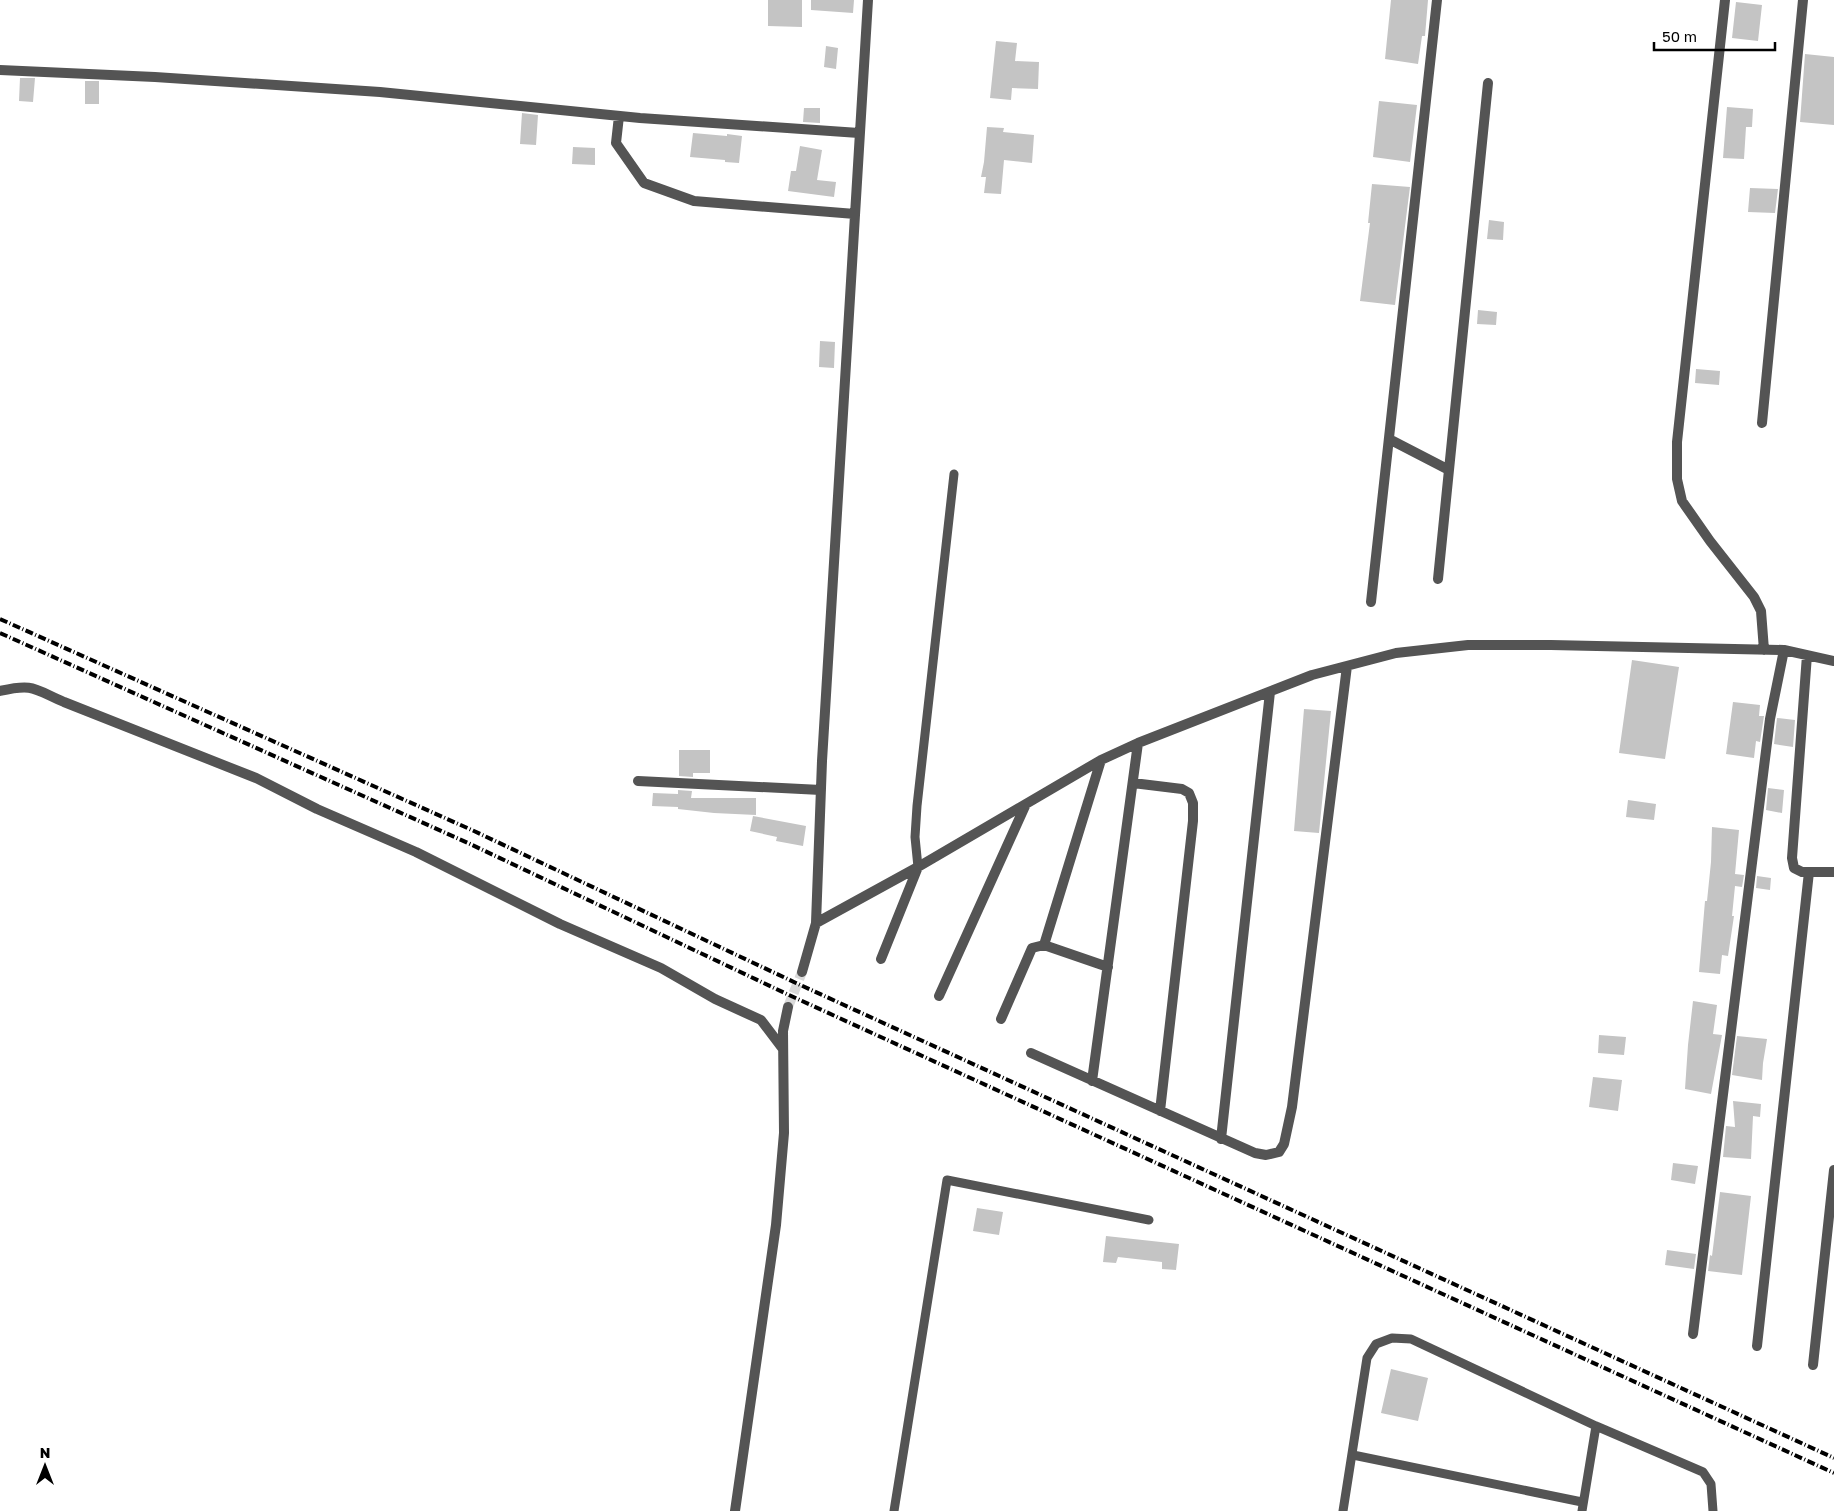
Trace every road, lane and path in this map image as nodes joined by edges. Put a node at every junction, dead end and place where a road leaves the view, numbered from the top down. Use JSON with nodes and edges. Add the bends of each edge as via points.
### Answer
{"nodes":[{"id":1,"x":868,"y":0,"type":"edge"},
{"id":2,"x":1437,"y":0,"type":"edge"},
{"id":3,"x":1725,"y":0,"type":"edge"},
{"id":4,"x":1803,"y":0,"type":"edge"},
{"id":5,"x":0,"y":70,"type":"edge"},
{"id":6,"x":1488,"y":83,"type":"dead end"},
{"id":7,"x":618,"y":116,"type":"junction"},
{"id":8,"x":860,"y":133,"type":"junction"},
{"id":9,"x":855,"y":214,"type":"junction"},
{"id":10,"x":1762,"y":424,"type":"dead end"},
{"id":11,"x":1389,"y":439,"type":"junction"},
{"id":12,"x":1449,"y":470,"type":"junction"},
{"id":13,"x":954,"y":474,"type":"dead end"},
{"id":14,"x":1438,"y":579,"type":"dead end"},
{"id":15,"x":1371,"y":602,"type":"dead end"},
{"id":16,"x":1764,"y":650,"type":"junction"},
{"id":17,"x":1784,"y":650,"type":"junction"},
{"id":18,"x":1807,"y":655,"type":"junction"},
{"id":19,"x":1834,"y":661,"type":"edge"},
{"id":20,"x":1347,"y":666,"type":"junction"},
{"id":21,"x":0,"y":691,"type":"edge"},
{"id":22,"x":1270,"y":692,"type":"junction"},
{"id":23,"x":1138,"y":743,"type":"junction"},
{"id":24,"x":1101,"y":760,"type":"junction"},
{"id":25,"x":638,"y":781,"type":"dead end"},
{"id":26,"x":1133,"y":783,"type":"junction"},
{"id":27,"x":821,"y":790,"type":"junction"},
{"id":28,"x":1026,"y":804,"type":"junction"},
{"id":29,"x":918,"y":867,"type":"junction"},
{"id":30,"x":1809,"y":872,"type":"junction"},
{"id":31,"x":1834,"y":872,"type":"edge"},
{"id":32,"x":816,"y":923,"type":"junction"},
{"id":33,"x":1044,"y":946,"type":"junction"},
{"id":34,"x":882,"y":959,"type":"dead end"},
{"id":35,"x":1108,"y":967,"type":"junction"},
{"id":36,"x":802,"y":972,"type":"tunnel mouth"},
{"id":37,"x":939,"y":996,"type":"dead end"},
{"id":38,"x":788,"y":1007,"type":"tunnel mouth"},
{"id":39,"x":1000,"y":1019,"type":"dead end"},
{"id":40,"x":783,"y":1049,"type":"junction"},
{"id":41,"x":1031,"y":1053,"type":"dead end"},
{"id":42,"x":1092,"y":1081,"type":"junction"},
{"id":43,"x":1160,"y":1111,"type":"junction"},
{"id":44,"x":1222,"y":1139,"type":"junction"},
{"id":45,"x":1834,"y":1170,"type":"edge"},
{"id":46,"x":1149,"y":1220,"type":"dead end"},
{"id":47,"x":1693,"y":1334,"type":"dead end"},
{"id":48,"x":1757,"y":1346,"type":"dead end"},
{"id":49,"x":1813,"y":1365,"type":"dead end"},
{"id":50,"x":1596,"y":1426,"type":"junction"},
{"id":51,"x":1353,"y":1455,"type":"junction"},
{"id":52,"x":1582,"y":1506,"type":"edge"},
{"id":53,"x":735,"y":1511,"type":"edge"},
{"id":54,"x":894,"y":1511,"type":"edge"},
{"id":55,"x":1343,"y":1511,"type":"edge"},
{"id":56,"x":1713,"y":1511,"type":"edge"}],
"edges":[{"from":1,"to":8,"type":"street"},
{"from":2,"to":11,"type":"street"},
{"from":3,"to":16,"type":"street","via":[[1678,432],[1677,479],[1682,501],[1761,610]]},
{"from":4,"to":10,"type":"street"},
{"from":5,"to":7,"type":"street","via":[[380,92]]},
{"from":6,"to":12,"type":"street"},
{"from":7,"to":8,"type":"street"},
{"from":7,"to":9,"type":"street","via":[[616,143],[644,183],[694,201]]},
{"from":8,"to":9,"type":"street"},
{"from":9,"to":27,"type":"street"},
{"from":11,"to":12,"type":"street"},
{"from":11,"to":15,"type":"street"},
{"from":12,"to":14,"type":"street"},
{"from":13,"to":29,"type":"lane","via":[[917,806],[915,837]]},
{"from":16,"to":17,"type":"street"},
{"from":16,"to":20,"type":"street","via":[[1468,645],[1396,653]]},
{"from":17,"to":18,"type":"street"},
{"from":17,"to":47,"type":"street","via":[[1770,719]]},
{"from":18,"to":19,"type":"street"},
{"from":18,"to":30,"type":"street","via":[[1792,858],[1794,868]]},
{"from":20,"to":22,"type":"street","via":[[1312,675]]},
{"from":20,"to":44,"type":"street","via":[[1292,1107],[1284,1144],[1279,1152],[1266,1155],[1254,1154]]},
{"from":21,"to":40,"type":"street","via":[[28,686],[256,778],[317,809],[416,852],[560,924],[660,968],[761,1020]]},
{"from":22,"to":23,"type":"street"},
{"from":22,"to":44,"type":"street"},
{"from":23,"to":24,"type":"street"},
{"from":23,"to":26,"type":"street"},
{"from":24,"to":28,"type":"street"},
{"from":24,"to":33,"type":"street"},
{"from":25,"to":27,"type":"street"},
{"from":26,"to":35,"type":"street"},
{"from":26,"to":43,"type":"street","via":[[1182,789],[1189,793],[1193,803]]},
{"from":27,"to":32,"type":"street"},
{"from":28,"to":29,"type":"street"},
{"from":28,"to":37,"type":"street"},
{"from":29,"to":32,"type":"street"},
{"from":29,"to":34,"type":"street"},
{"from":30,"to":31,"type":"street"},
{"from":30,"to":48,"type":"street"},
{"from":32,"to":36,"type":"street"},
{"from":33,"to":35,"type":"street"},
{"from":33,"to":39,"type":"street","via":[[1030,950]]},
{"from":35,"to":42,"type":"street"},
{"from":38,"to":40,"type":"street"},
{"from":40,"to":53,"type":"street","via":[[784,1132],[776,1225]]},
{"from":41,"to":42,"type":"street"},
{"from":42,"to":43,"type":"street"},
{"from":43,"to":44,"type":"street"},
{"from":45,"to":49,"type":"street"},
{"from":46,"to":54,"type":"lane","via":[[947,1180]]},
{"from":50,"to":51,"type":"lane","via":[[1411,1339],[1392,1338],[1376,1344],[1367,1358]]},
{"from":50,"to":52,"type":"lane"},
{"from":50,"to":56,"type":"lane","via":[[1702,1472],[1711,1484]]},
{"from":51,"to":52,"type":"lane"},
{"from":51,"to":55,"type":"lane"}]}
